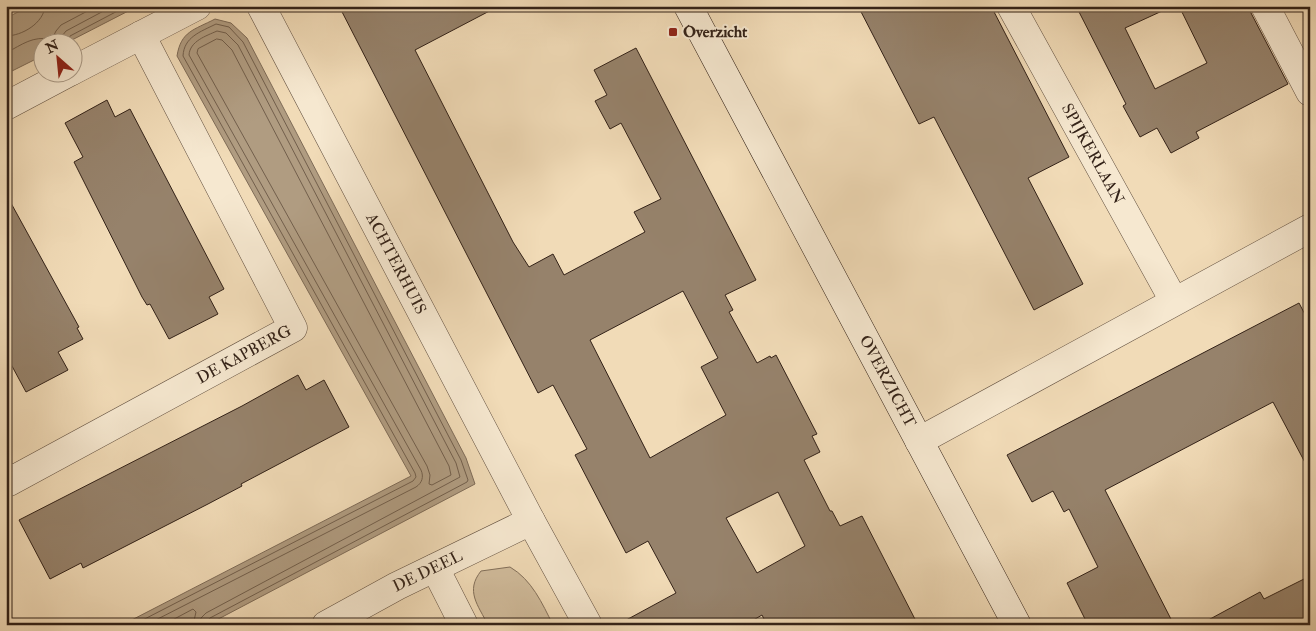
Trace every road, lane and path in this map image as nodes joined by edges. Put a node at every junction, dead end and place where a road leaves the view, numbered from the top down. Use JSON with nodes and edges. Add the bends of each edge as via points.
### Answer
{"nodes":[{"id":1,"x":197,"y":6,"type":"edge"},
{"id":2,"x":261,"y":6,"type":"edge"},
{"id":3,"x":688,"y":6,"type":"edge"},
{"id":4,"x":1011,"y":6,"type":"edge"},
{"id":5,"x":1265,"y":6,"type":"edge"},
{"id":6,"x":141,"y":35,"type":"junction"},
{"id":7,"x":82,"y":66,"type":"edge"},
{"id":8,"x":52,"y":82,"type":"edge"},
{"id":9,"x":1310,"y":92,"type":"edge"},
{"id":10,"x":6,"y":106,"type":"edge"},
{"id":11,"x":1310,"y":228,"type":"edge"},
{"id":12,"x":1174,"y":301,"type":"junction"},
{"id":13,"x":919,"y":441,"type":"junction"},
{"id":14,"x":7,"y":481,"type":"edge"},
{"id":15,"x":531,"y":521,"type":"junction"},
{"id":16,"x":435,"y":568,"type":"junction"},
{"id":17,"x":326,"y":625,"type":"edge"},
{"id":18,"x":464,"y":625,"type":"edge"},
{"id":19,"x":588,"y":625,"type":"edge"},
{"id":20,"x":1017,"y":625,"type":"edge"}],
"edges":[{"from":1,"to":6,"type":"street"},
{"from":2,"to":15,"type":"street","name":"ACHTERHUIS"},
{"from":3,"to":13,"type":"street","name":"OVERZICHT"},
{"from":4,"to":12,"type":"street","name":"SPIJKERLAAN"},
{"from":5,"to":9,"type":"street"},
{"from":6,"to":7,"type":"street"},
{"from":6,"to":14,"type":"street","name":"DE KAPBERG","via":[[293,328]]},
{"from":8,"to":10,"type":"street"},
{"from":11,"to":12,"type":"street"},
{"from":12,"to":13,"type":"street"},
{"from":13,"to":20,"type":"street","name":"OVERZICHT"},
{"from":15,"to":16,"type":"street","name":"DE DEEL"},
{"from":15,"to":19,"type":"street","name":"ACHTERHUIS"},
{"from":16,"to":17,"type":"street","name":"DE DEEL"},
{"from":16,"to":18,"type":"street"}]}
